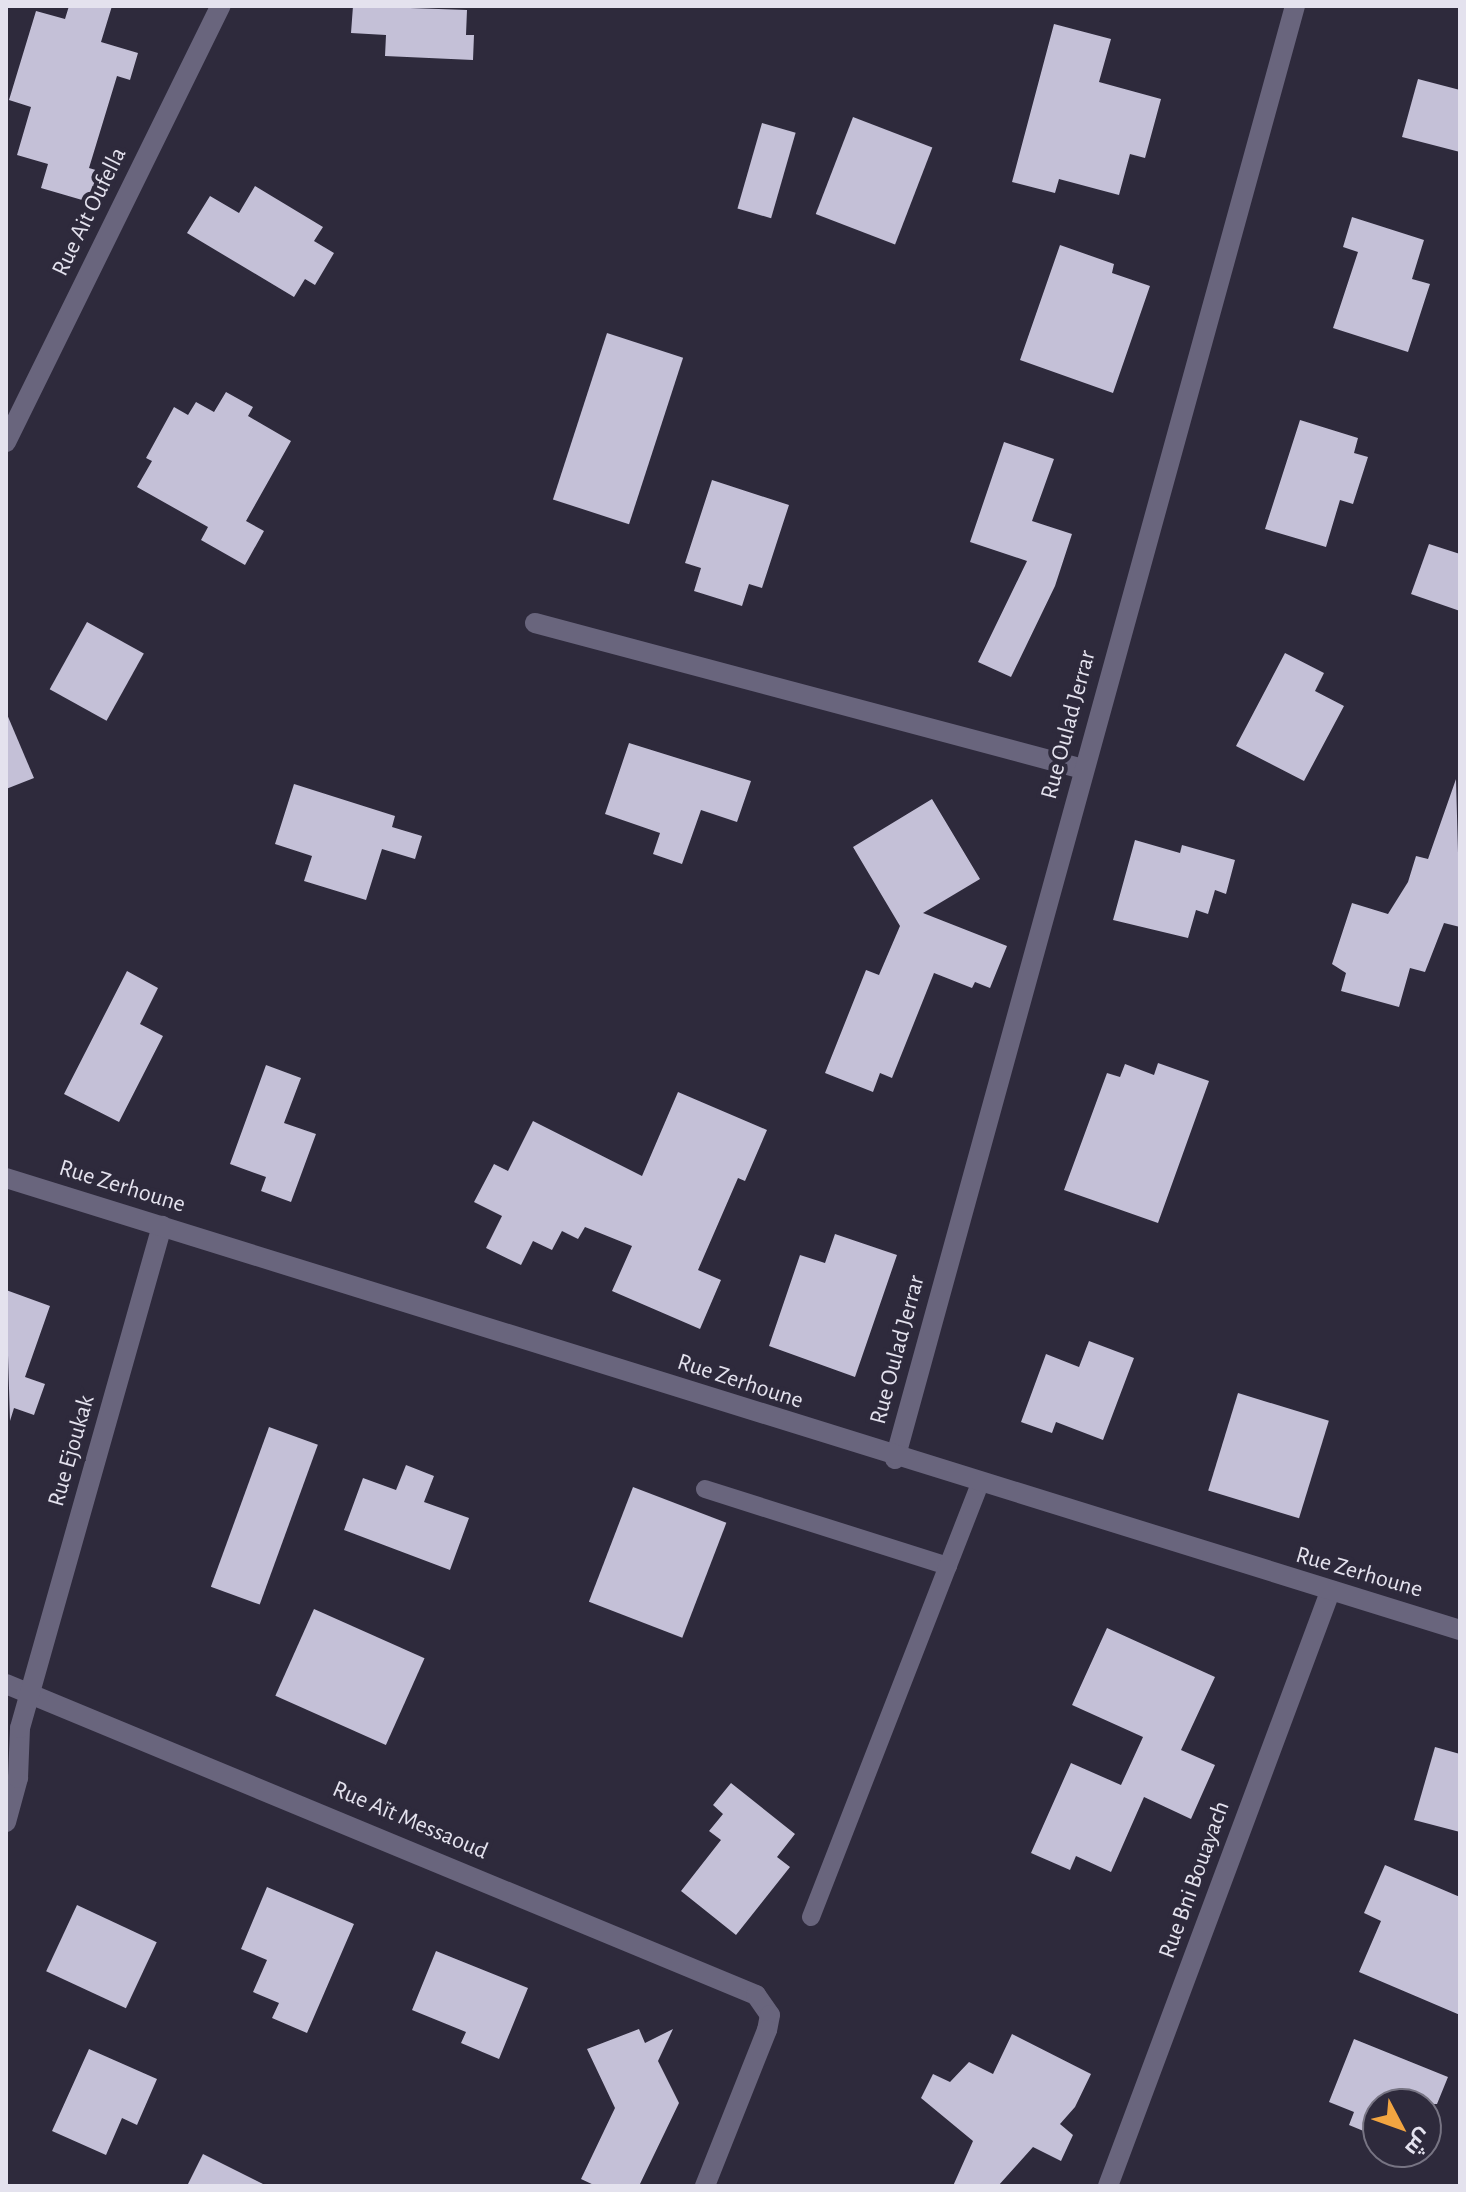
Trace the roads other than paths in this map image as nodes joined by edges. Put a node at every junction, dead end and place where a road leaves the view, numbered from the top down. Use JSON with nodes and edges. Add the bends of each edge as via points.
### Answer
{"nodes":[{"id":1,"x":221,"y":6,"type":"edge"},
{"id":2,"x":1295,"y":6,"type":"edge"},
{"id":3,"x":6,"y":442,"type":"edge"},
{"id":4,"x":535,"y":623,"type":"dead end"},
{"id":5,"x":1083,"y":769,"type":"junction"},
{"id":6,"x":6,"y":1178,"type":"edge"},
{"id":7,"x":162,"y":1226,"type":"junction"},
{"id":8,"x":895,"y":1459,"type":"junction"},
{"id":9,"x":979,"y":1485,"type":"junction"},
{"id":10,"x":705,"y":1489,"type":"dead end"},
{"id":11,"x":948,"y":1566,"type":"junction"},
{"id":12,"x":1330,"y":1592,"type":"junction"},
{"id":13,"x":1460,"y":1617,"type":"edge"},
{"id":14,"x":1436,"y":1623,"type":"junction"},
{"id":15,"x":1460,"y":1630,"type":"edge"},
{"id":16,"x":6,"y":1684,"type":"edge"},
{"id":17,"x":32,"y":1690,"type":"junction"},
{"id":18,"x":13,"y":1736,"type":"edge"},
{"id":19,"x":6,"y":1822,"type":"edge"},
{"id":20,"x":811,"y":1917,"type":"dead end"},
{"id":21,"x":705,"y":2186,"type":"edge"},
{"id":22,"x":1108,"y":2186,"type":"edge"}],
"edges":[{"from":1,"to":3,"type":"street","name":"Rue Ait Oufella"},
{"from":2,"to":5,"type":"street","name":"Rue Oulad Jerrar"},
{"from":4,"to":5,"type":"street"},
{"from":5,"to":8,"type":"street","name":"Rue Oulad Jerrar"},
{"from":6,"to":7,"type":"street","name":"Rue Zerhoune"},
{"from":7,"to":8,"type":"street","name":"Rue Zerhoune"},
{"from":7,"to":17,"type":"street","name":"Rue Ejoukak"},
{"from":8,"to":9,"type":"street","name":"Rue Zerhoune"},
{"from":9,"to":11,"type":"lane"},
{"from":9,"to":12,"type":"street","name":"Rue Zerhoune"},
{"from":10,"to":11,"type":"lane"},
{"from":11,"to":20,"type":"lane"},
{"from":12,"to":14,"type":"street","name":"Rue Zerhoune"},
{"from":12,"to":22,"type":"street","name":"Rue Bni Bouayach"},
{"from":13,"to":14,"type":"street"},
{"from":14,"to":15,"type":"street","name":"Rue Zerhoune"},
{"from":16,"to":17,"type":"street","name":"Rue Aït Messaoud"},
{"from":17,"to":18,"type":"street","name":"Rue Ejoukak"},
{"from":17,"to":21,"type":"street","name":"Rue Aït Messaoud","via":[[756,1995],[770,2015],[767,2030]]},
{"from":18,"to":19,"type":"street","via":[[18,1778]]}]}
